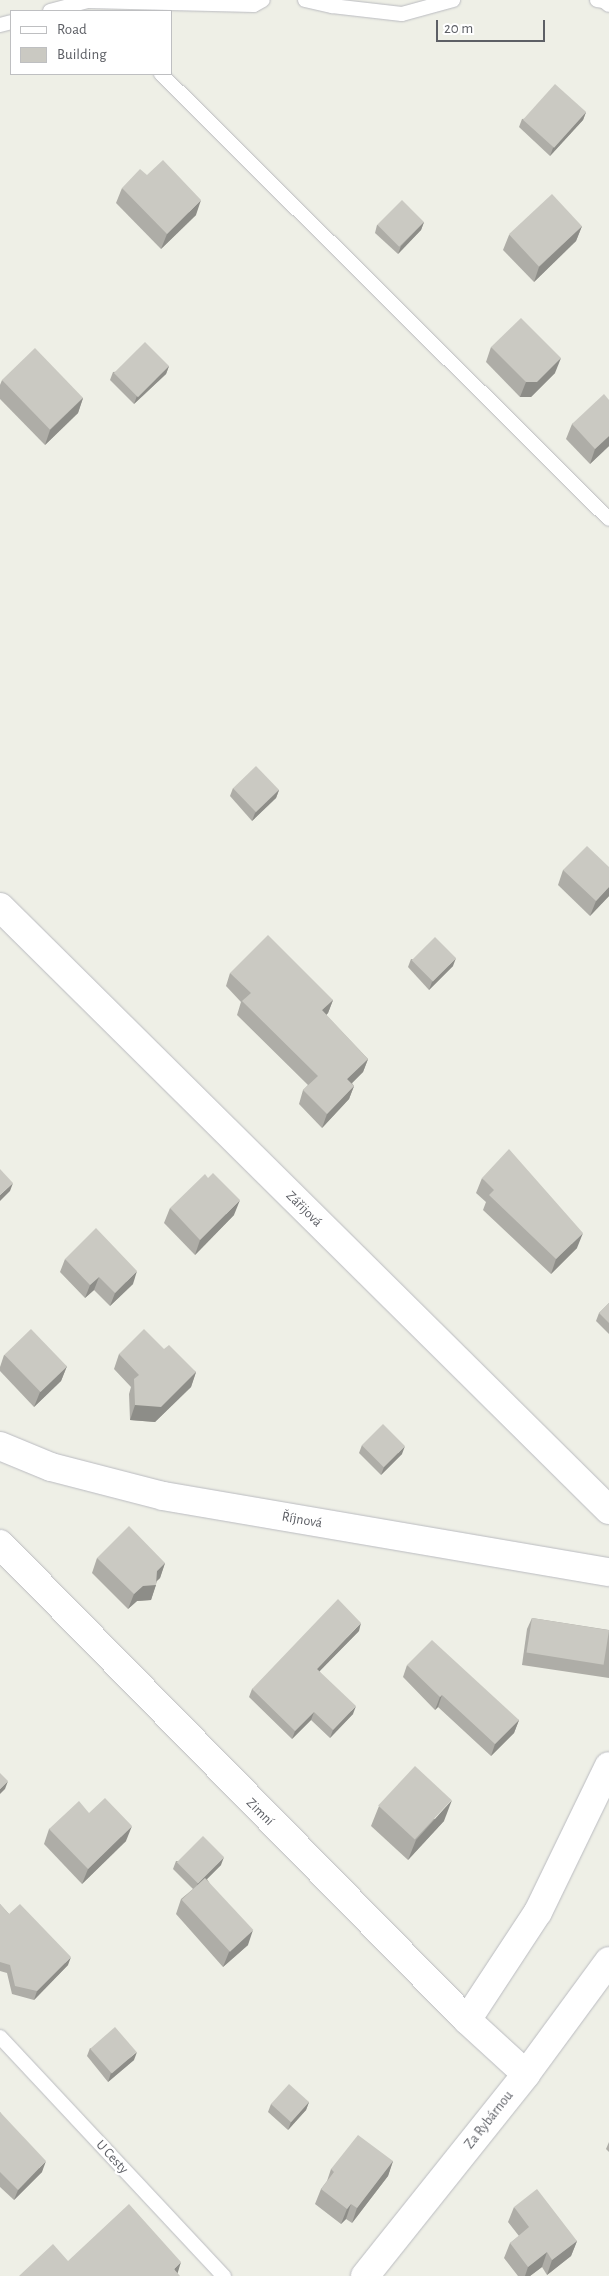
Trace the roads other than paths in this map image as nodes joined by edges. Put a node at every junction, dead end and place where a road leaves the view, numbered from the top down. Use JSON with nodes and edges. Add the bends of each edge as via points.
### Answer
{"nodes":[{"id":1,"x":264,"y":0,"type":"edge"},
{"id":2,"x":305,"y":0,"type":"edge"},
{"id":3,"x":453,"y":0,"type":"edge"},
{"id":4,"x":597,"y":0,"type":"edge"},
{"id":5,"x":609,"y":5,"type":"edge"},
{"id":6,"x":93,"y":6,"type":"edge"},
{"id":7,"x":59,"y":10,"type":"edge"},
{"id":8,"x":162,"y":75,"type":"edge"},
{"id":9,"x":609,"y":519,"type":"edge"},
{"id":10,"x":0,"y":907,"type":"edge"},
{"id":11,"x":0,"y":1446,"type":"edge"},
{"id":12,"x":609,"y":1510,"type":"edge"},
{"id":13,"x":0,"y":1544,"type":"edge"},
{"id":14,"x":609,"y":1572,"type":"edge"},
{"id":15,"x":609,"y":1766,"type":"edge"},
{"id":16,"x":609,"y":1961,"type":"edge"},
{"id":17,"x":467,"y":2020,"type":"junction"},
{"id":18,"x":0,"y":2037,"type":"edge"},
{"id":19,"x":526,"y":2074,"type":"junction"},
{"id":20,"x":224,"y":2276,"type":"edge"},
{"id":21,"x":365,"y":2276,"type":"edge"}],
"edges":[{"from":1,"to":6,"type":"lane","via":[[254,5]]},
{"from":2,"to":3,"type":"lane","via":[[402,14]]},
{"from":4,"to":5,"type":"lane"},
{"from":6,"to":7,"type":"lane"},
{"from":8,"to":9,"type":"lane"},
{"from":10,"to":12,"type":"street","name":"Zářijová"},
{"from":11,"to":14,"type":"street","name":"Říjnová","via":[[51,1466],[163,1496]]},
{"from":13,"to":17,"type":"street","name":"Zimní"},
{"from":15,"to":17,"type":"street","via":[[538,1912]]},
{"from":16,"to":19,"type":"street","name":"Za Rybárnou"},
{"from":17,"to":19,"type":"street","name":"Zimní"},
{"from":18,"to":20,"type":"lane","name":"U Cesty"},
{"from":19,"to":21,"type":"street","name":"Za Rybárnou"}]}
